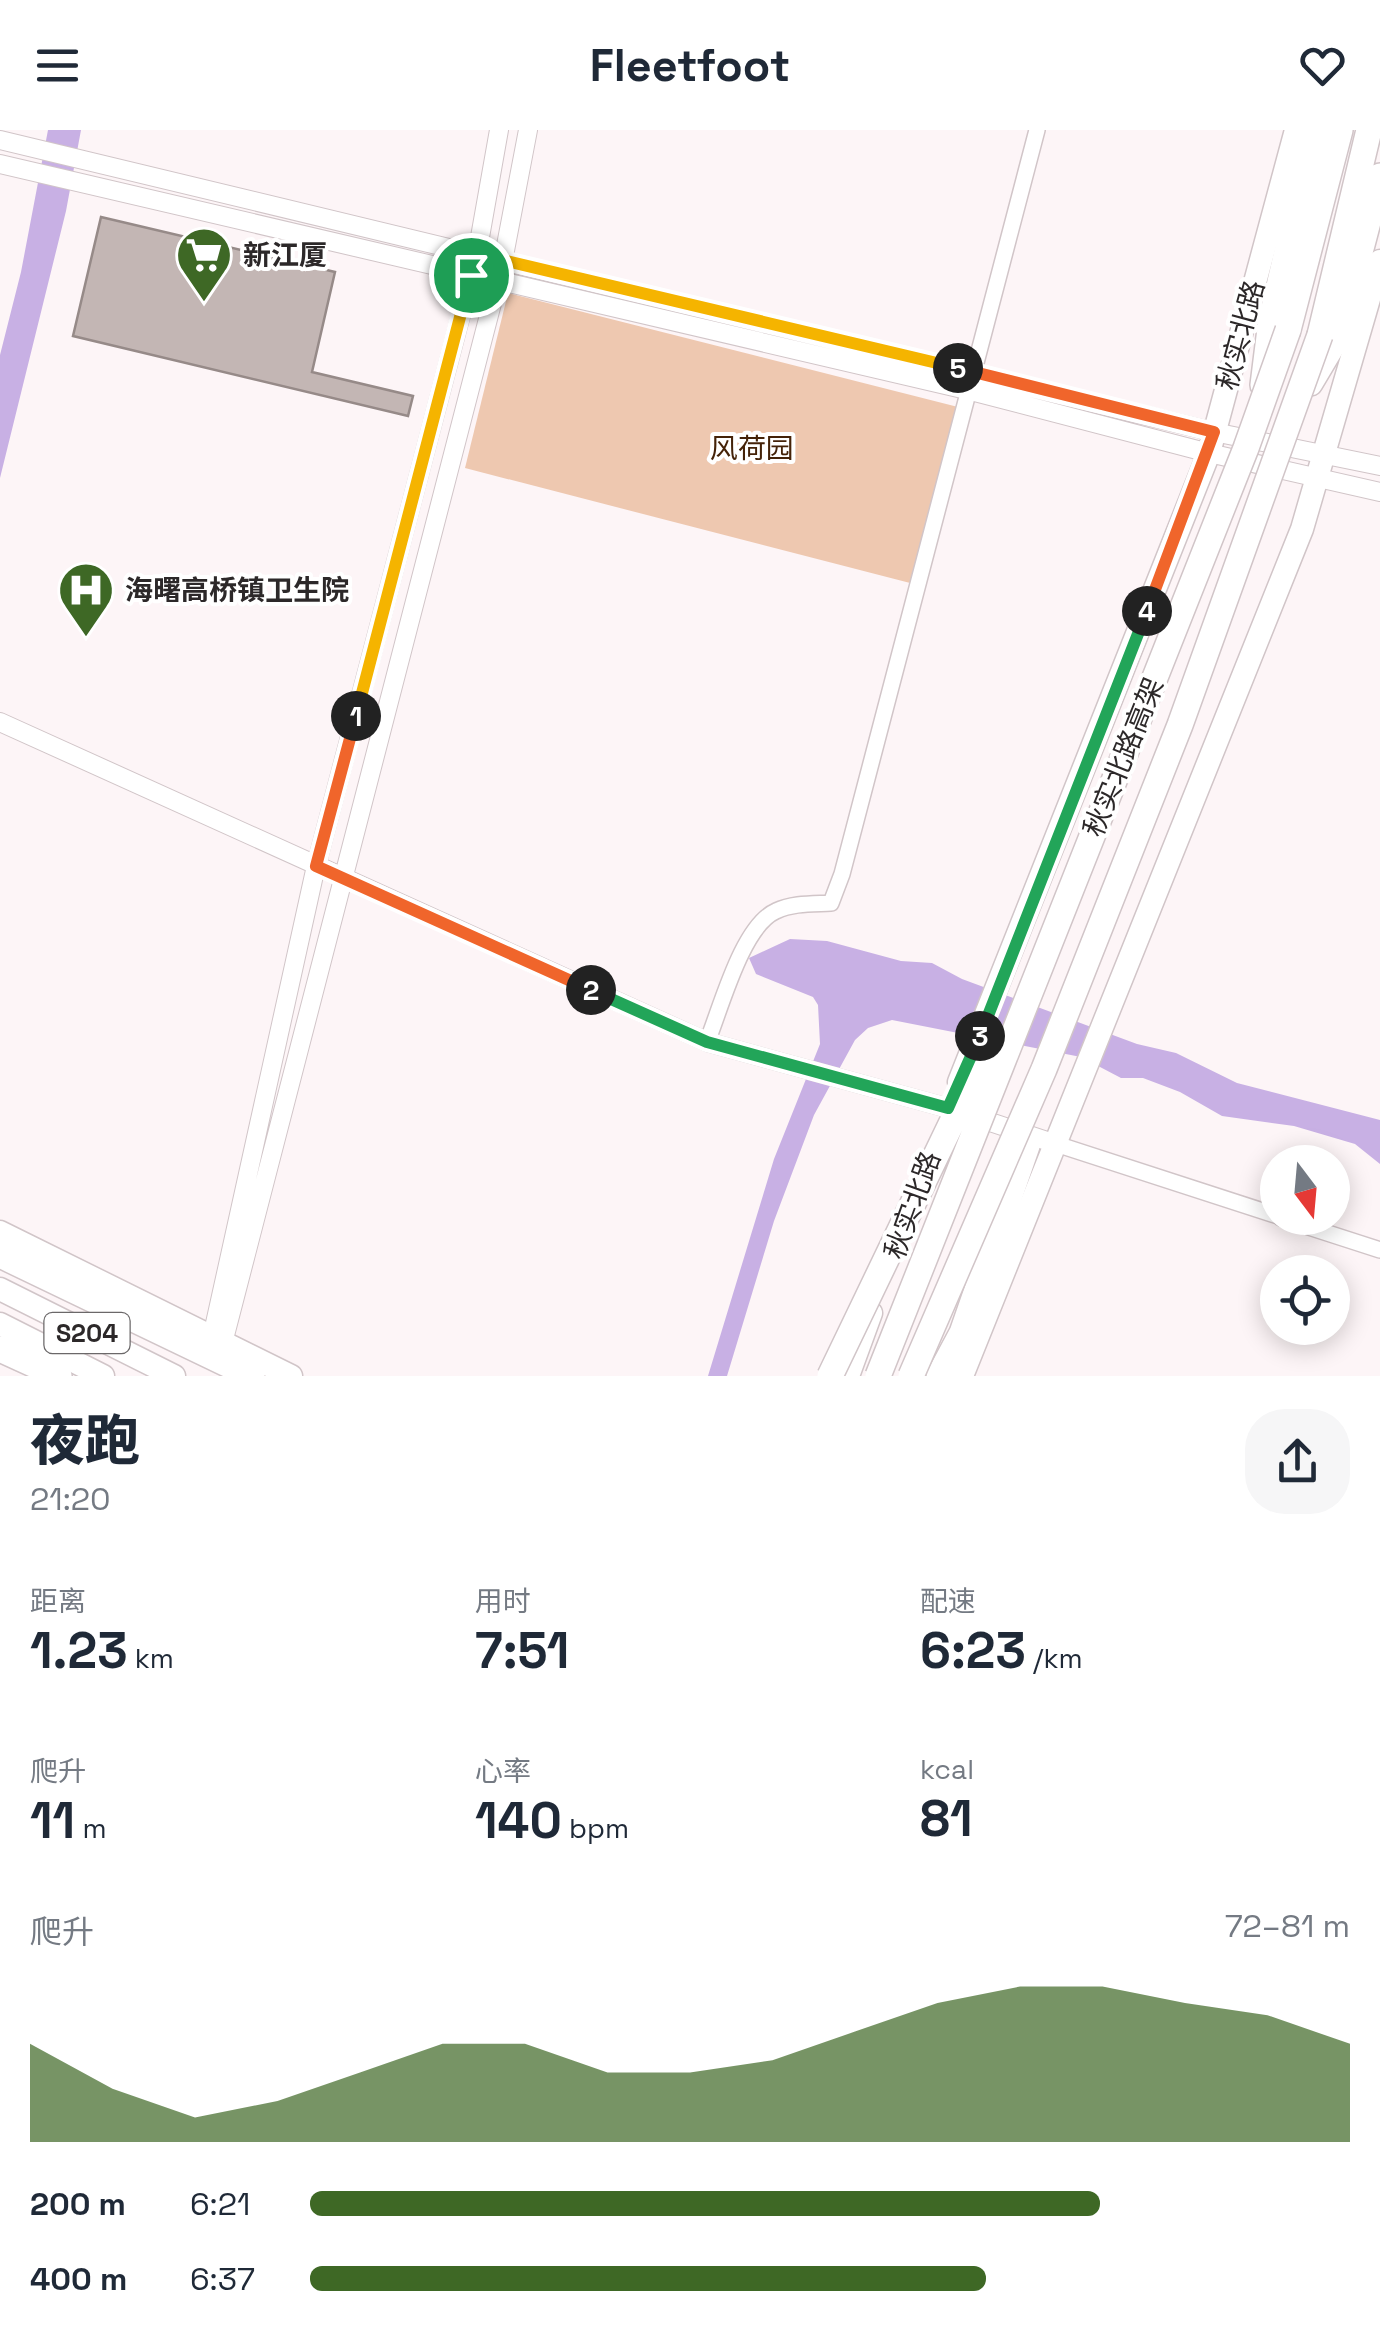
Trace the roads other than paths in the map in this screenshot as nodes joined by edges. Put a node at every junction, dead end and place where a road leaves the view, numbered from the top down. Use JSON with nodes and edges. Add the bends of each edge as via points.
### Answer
{"nodes":[{"id":1,"x":500,"y":130,"type":"edge"},
{"id":2,"x":528,"y":130,"type":"edge"},
{"id":3,"x":1037,"y":130,"type":"edge"},
{"id":4,"x":1296,"y":130,"type":"edge"},
{"id":5,"x":1315,"y":130,"type":"edge"},
{"id":6,"x":1340,"y":130,"type":"edge"},
{"id":7,"x":1369,"y":130,"type":"edge"},
{"id":8,"x":0,"y":140,"type":"edge"},
{"id":9,"x":0,"y":164,"type":"edge"},
{"id":10,"x":1377,"y":186,"type":"edge"},
{"id":11,"x":477,"y":254,"type":"junction"},
{"id":12,"x":503,"y":261,"type":"junction"},
{"id":13,"x":1380,"y":262,"type":"edge"},
{"id":14,"x":471,"y":275,"type":"junction"},
{"id":15,"x":498,"y":281,"type":"junction"},
{"id":16,"x":974,"y":372,"type":"junction"},
{"id":17,"x":971,"y":391,"type":"junction"},
{"id":18,"x":1260,"y":410,"type":"junction"},
{"id":19,"x":1292,"y":415,"type":"junction"},
{"id":20,"x":1211,"y":443,"type":"junction"},
{"id":21,"x":1327,"y":454,"type":"junction"},
{"id":22,"x":1380,"y":466,"type":"edge"},
{"id":23,"x":1318,"y":478,"type":"junction"},
{"id":24,"x":1380,"y":492,"type":"edge"},
{"id":25,"x":0,"y":722,"type":"edge"},
{"id":26,"x":316,"y":866,"type":"junction"},
{"id":27,"x":341,"y":878,"type":"junction"},
{"id":28,"x":707,"y":1042,"type":"junction"},
{"id":29,"x":1009,"y":1043,"type":"junction"},
{"id":30,"x":1044,"y":1069,"type":"junction"},
{"id":31,"x":948,"y":1108,"type":"junction"},
{"id":32,"x":1056,"y":1144,"type":"junction"},
{"id":33,"x":1260,"y":1211,"type":"edge"},
{"id":34,"x":0,"y":1232,"type":"edge"},
{"id":35,"x":1334,"y":1235,"type":"edge"},
{"id":36,"x":1380,"y":1250,"type":"edge"},
{"id":37,"x":0,"y":1255,"type":"edge"},
{"id":38,"x":0,"y":1290,"type":"edge"},
{"id":39,"x":0,"y":1324,"type":"edge"},
{"id":40,"x":962,"y":1333,"type":"junction"},
{"id":41,"x":218,"y":1340,"type":"junction"},
{"id":42,"x":0,"y":1348,"type":"edge"},
{"id":43,"x":59,"y":1376,"type":"edge"},
{"id":44,"x":104,"y":1376,"type":"edge"},
{"id":45,"x":174,"y":1376,"type":"edge"},
{"id":46,"x":252,"y":1376,"type":"edge"},
{"id":47,"x":291,"y":1376,"type":"edge"},
{"id":48,"x":830,"y":1376,"type":"edge"},
{"id":49,"x":848,"y":1376,"type":"edge"},
{"id":50,"x":878,"y":1376,"type":"edge"},
{"id":51,"x":911,"y":1376,"type":"edge"},
{"id":52,"x":938,"y":1376,"type":"edge"},
{"id":53,"x":959,"y":1376,"type":"edge"}],
"edges":[{"from":1,"to":11,"type":"street"},
{"from":2,"to":12,"type":"street"},
{"from":3,"to":16,"type":"street"},
{"from":4,"to":20,"type":"main road","name":"秋实北路"},
{"from":5,"to":18,"type":"highway","bridge":true,"via":[[1271,321]]},
{"from":6,"to":18,"type":"highway","name":"秋实北路高架","bridge":true},
{"from":7,"to":19,"type":"highway","name":"秋实北路高架","bridge":true,"via":[[1320,335]]},
{"from":8,"to":11,"type":"street"},
{"from":9,"to":14,"type":"street"},
{"from":10,"to":19,"type":"highway","bridge":true,"via":[[1338,336]]},
{"from":11,"to":12,"type":"street"},
{"from":11,"to":14,"type":"street"},
{"from":12,"to":15,"type":"street"},
{"from":12,"to":16,"type":"street"},
{"from":13,"to":21,"type":"main road"},
{"from":14,"to":15,"type":"street"},
{"from":14,"to":26,"type":"street"},
{"from":15,"to":17,"type":"street"},
{"from":15,"to":27,"type":"street"},
{"from":16,"to":17,"type":"street"},
{"from":16,"to":20,"type":"street"},
{"from":17,"to":20,"type":"street"},
{"from":17,"to":28,"type":"street","via":[[831,903],[793,905],[754,927]]},
{"from":18,"to":29,"type":"highway","name":"秋实北路高架","bridge":true},
{"from":19,"to":30,"type":"highway","name":"秋实北路高架","bridge":true,"via":[[1180,725]]},
{"from":20,"to":21,"type":"street"},
{"from":20,"to":23,"type":"street"},
{"from":20,"to":31,"type":"main road","name":"秋实北路"},
{"from":21,"to":22,"type":"street"},
{"from":21,"to":23,"type":"main road"},
{"from":23,"to":24,"type":"street"},
{"from":23,"to":32,"type":"main road"},
{"from":25,"to":26,"type":"street"},
{"from":26,"to":27,"type":"street"},
{"from":26,"to":41,"type":"street"},
{"from":27,"to":28,"type":"street"},
{"from":27,"to":41,"type":"street"},
{"from":28,"to":31,"type":"street"},
{"from":29,"to":48,"type":"highway","bridge":true,"via":[[980,1064]]},
{"from":29,"to":50,"type":"highway","name":"秋实北路高架","bridge":true},
{"from":30,"to":40,"type":"highway","via":[[1045,1099]]},
{"from":30,"to":51,"type":"highway","name":"秋实北路高架","bridge":true},
{"from":31,"to":32,"type":"street"},
{"from":31,"to":49,"type":"main road","name":"秋实北路"},
{"from":32,"to":33,"type":"street"},
{"from":32,"to":53,"type":"main road"},
{"from":34,"to":41,"type":"main road"},
{"from":35,"to":36,"type":"street"},
{"from":37,"to":46,"type":"highway"},
{"from":38,"to":45,"type":"main road","number":"S204"},
{"from":39,"to":44,"type":"main road","number":"S204"},
{"from":40,"to":52,"type":"highway"},
{"from":40,"to":53,"type":"highway"},
{"from":41,"to":47,"type":"main road"},
{"from":42,"to":43,"type":"highway"}]}
